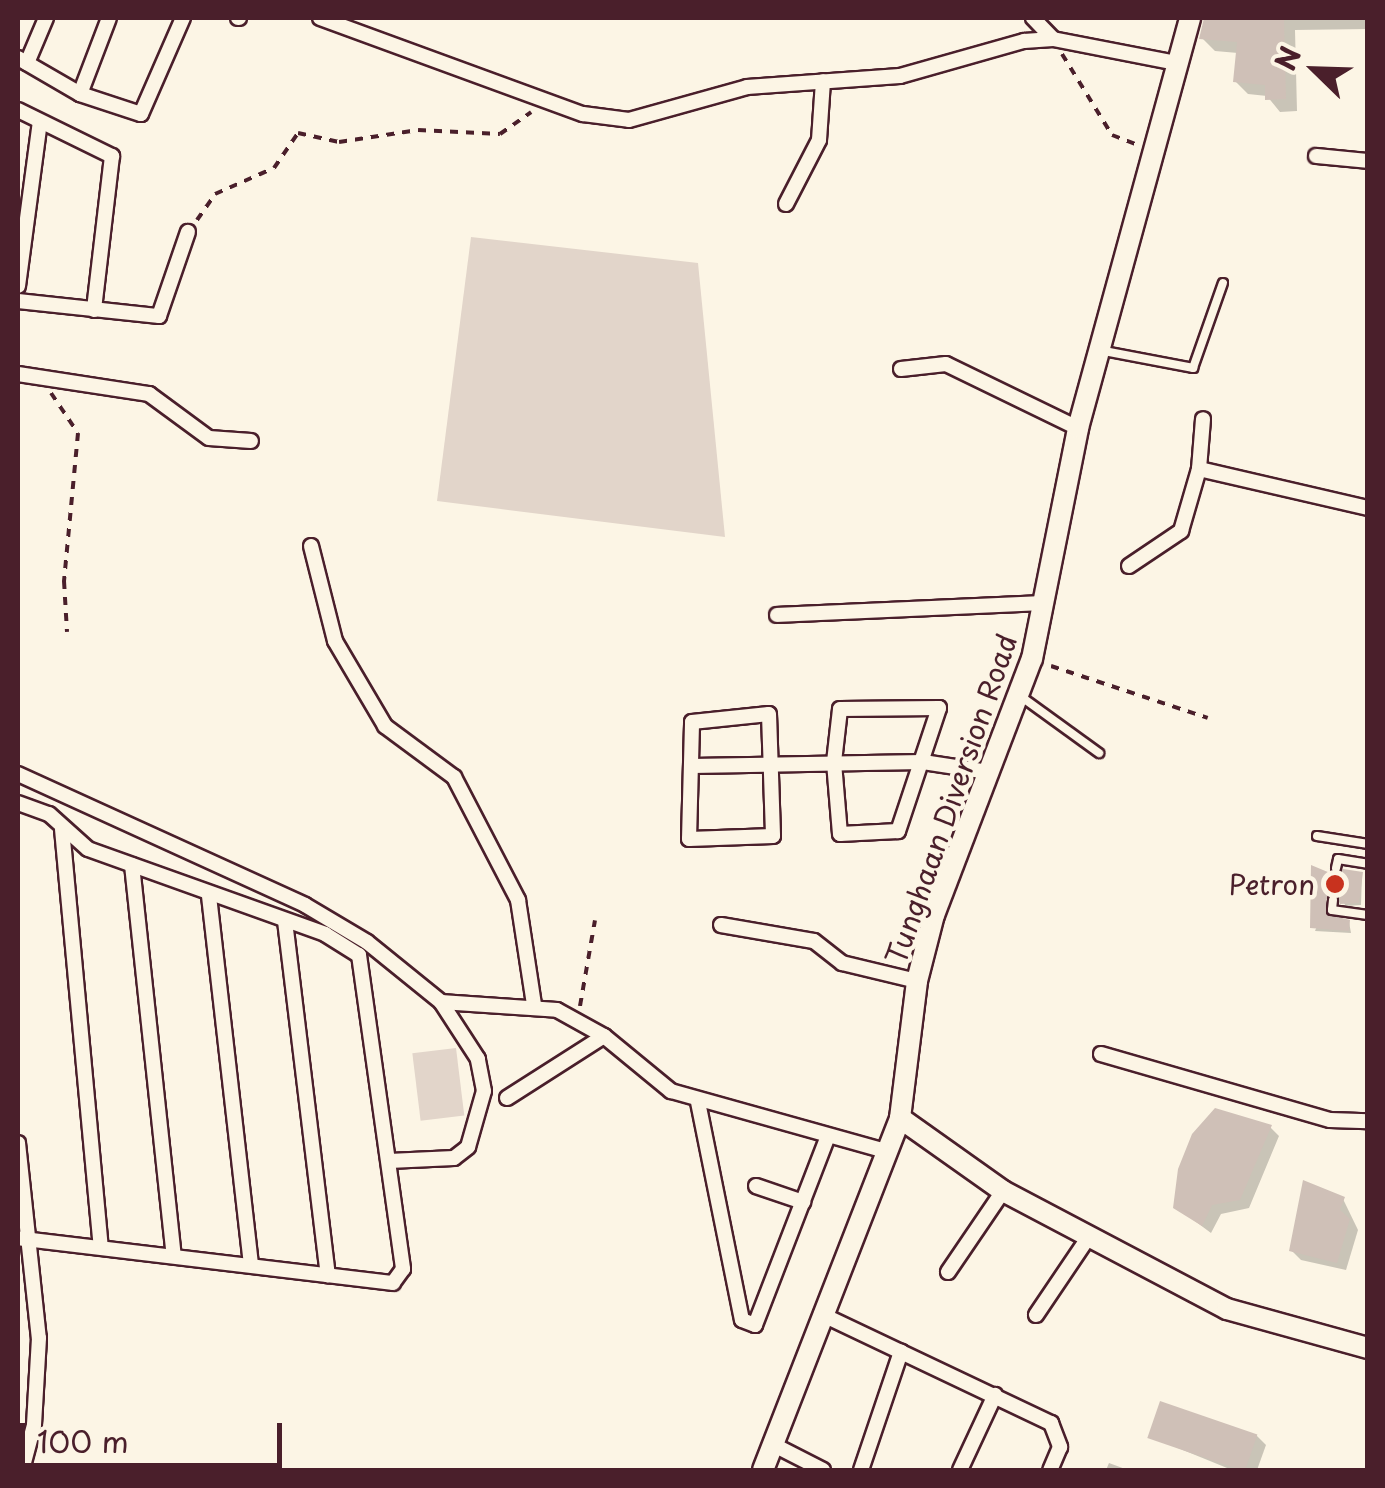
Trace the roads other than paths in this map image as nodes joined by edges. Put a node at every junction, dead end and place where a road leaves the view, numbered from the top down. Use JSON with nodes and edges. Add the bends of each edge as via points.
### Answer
{"nodes":[{"id":1,"x":46,"y":18,"type":"edge"},
{"id":2,"x":108,"y":18,"type":"edge"},
{"id":3,"x":183,"y":18,"type":"edge"},
{"id":4,"x":320,"y":18,"type":"edge"},
{"id":5,"x":1033,"y":18,"type":"edge"},
{"id":6,"x":1190,"y":18,"type":"edge"},
{"id":7,"x":1052,"y":39,"type":"junction"},
{"id":8,"x":22,"y":60,"type":"edge"},
{"id":9,"x":1176,"y":63,"type":"junction"},
{"id":10,"x":822,"y":81,"type":"junction"},
{"id":11,"x":80,"y":94,"type":"junction"},
{"id":12,"x":18,"y":110,"type":"edge"},
{"id":13,"x":40,"y":122,"type":"junction"},
{"id":14,"x":1316,"y":156,"type":"dead end"},
{"id":15,"x":1368,"y":161,"type":"edge"},
{"id":16,"x":786,"y":204,"type":"dead end"},
{"id":17,"x":188,"y":232,"type":"road end"},
{"id":18,"x":1223,"y":283,"type":"dead end"},
{"id":19,"x":18,"y":286,"type":"edge"},
{"id":20,"x":18,"y":301,"type":"edge"},
{"id":21,"x":94,"y":310,"type":"junction"},
{"id":22,"x":1099,"y":350,"type":"junction"},
{"id":23,"x":901,"y":369,"type":"dead end"},
{"id":24,"x":18,"y":374,"type":"edge"},
{"id":25,"x":1203,"y":419,"type":"dead end"},
{"id":26,"x":1078,"y":428,"type":"junction"},
{"id":27,"x":251,"y":440,"type":"dead end"},
{"id":28,"x":1200,"y":469,"type":"junction"},
{"id":29,"x":1368,"y":508,"type":"edge"},
{"id":30,"x":311,"y":546,"type":"dead end"},
{"id":31,"x":1129,"y":566,"type":"dead end"},
{"id":32,"x":1042,"y":603,"type":"junction"},
{"id":33,"x":777,"y":614,"type":"dead end"},
{"id":34,"x":1019,"y":695,"type":"junction"},
{"id":35,"x":1099,"y":753,"type":"dead end"},
{"id":36,"x":834,"y":762,"type":"junction"},
{"id":37,"x":922,"y":762,"type":"junction"},
{"id":38,"x":692,"y":766,"type":"junction"},
{"id":39,"x":776,"y":766,"type":"junction"},
{"id":40,"x":988,"y":772,"type":"junction"},
{"id":41,"x":18,"y":774,"type":"edge"},
{"id":42,"x":18,"y":803,"type":"edge"},
{"id":43,"x":62,"y":828,"type":"junction"},
{"id":44,"x":1317,"y":836,"type":"dead end"},
{"id":45,"x":1368,"y":844,"type":"edge"},
{"id":46,"x":1368,"y":864,"type":"edge"},
{"id":47,"x":132,"y":865,"type":"junction"},
{"id":48,"x":1336,"y":868,"type":"dead end"},
{"id":49,"x":209,"y":896,"type":"junction"},
{"id":50,"x":1332,"y":900,"type":"dead end"},
{"id":51,"x":1368,"y":914,"type":"edge"},
{"id":52,"x":285,"y":920,"type":"junction"},
{"id":53,"x":721,"y":925,"type":"dead end"},
{"id":54,"x":917,"y":981,"type":"junction"},
{"id":55,"x":441,"y":1002,"type":"junction"},
{"id":56,"x":534,"y":1004,"type":"junction"},
{"id":57,"x":604,"y":1036,"type":"junction"},
{"id":58,"x":1101,"y":1054,"type":"dead end"},
{"id":59,"x":507,"y":1098,"type":"dead end"},
{"id":60,"x":698,"y":1102,"type":"junction"},
{"id":61,"x":900,"y":1118,"type":"junction"},
{"id":62,"x":1368,"y":1120,"type":"edge"},
{"id":63,"x":827,"y":1138,"type":"junction"},
{"id":64,"x":18,"y":1143,"type":"edge"},
{"id":65,"x":889,"y":1152,"type":"junction"},
{"id":66,"x":389,"y":1161,"type":"junction"},
{"id":67,"x":756,"y":1186,"type":"dead end"},
{"id":68,"x":1003,"y":1191,"type":"junction"},
{"id":69,"x":803,"y":1202,"type":"junction"},
{"id":70,"x":1088,"y":1238,"type":"junction"},
{"id":71,"x":22,"y":1239,"type":"edge"},
{"id":72,"x":101,"y":1247,"type":"junction"},
{"id":73,"x":174,"y":1255,"type":"junction"},
{"id":74,"x":252,"y":1264,"type":"junction"},
{"id":75,"x":948,"y":1272,"type":"dead end"},
{"id":76,"x":328,"y":1275,"type":"junction"},
{"id":77,"x":821,"y":1314,"type":"junction"},
{"id":78,"x":1036,"y":1315,"type":"dead end"},
{"id":79,"x":1368,"y":1348,"type":"edge"},
{"id":80,"x":902,"y":1352,"type":"junction"},
{"id":81,"x":995,"y":1395,"type":"junction"},
{"id":82,"x":18,"y":1422,"type":"edge"},
{"id":83,"x":34,"y":1425,"type":"junction"},
{"id":84,"x":774,"y":1445,"type":"junction"},
{"id":85,"x":22,"y":1470,"type":"edge"},
{"id":86,"x":763,"y":1470,"type":"edge"},
{"id":87,"x":823,"y":1470,"type":"edge"},
{"id":88,"x":861,"y":1470,"type":"edge"},
{"id":89,"x":960,"y":1470,"type":"edge"},
{"id":90,"x":1050,"y":1470,"type":"edge"}],
"edges":[{"from":1,"to":8,"type":"street"},
{"from":2,"to":11,"type":"street"},
{"from":3,"to":11,"type":"street","via":[[144,113]]},
{"from":4,"to":10,"type":"street","via":[[547,102],[630,120],[747,87]]},
{"from":5,"to":7,"type":"street"},
{"from":6,"to":9,"type":"street","name":"Tunghaan Diversion Road"},
{"from":7,"to":9,"type":"street"},
{"from":7,"to":10,"type":"street","via":[[900,76]]},
{"from":8,"to":11,"type":"street"},
{"from":9,"to":22,"type":"street","name":"Tunghaan Diversion Road"},
{"from":10,"to":16,"type":"street","via":[[820,140]]},
{"from":12,"to":13,"type":"street"},
{"from":13,"to":19,"type":"street"},
{"from":13,"to":21,"type":"street","via":[[112,158]]},
{"from":14,"to":15,"type":"street"},
{"from":17,"to":21,"type":"street","via":[[160,316]]},
{"from":18,"to":22,"type":"lane","via":[[1193,368]]},
{"from":20,"to":21,"type":"street"},
{"from":22,"to":26,"type":"street","name":"Tunghaan Diversion Road"},
{"from":23,"to":26,"type":"street","via":[[946,364]]},
{"from":24,"to":27,"type":"street","via":[[149,394],[209,438]]},
{"from":25,"to":28,"type":"street"},
{"from":26,"to":32,"type":"street","name":"Tunghaan Diversion Road"},
{"from":28,"to":29,"type":"street"},
{"from":28,"to":31,"type":"street","via":[[1178,536]]},
{"from":30,"to":56,"type":"street","via":[[336,641],[385,726],[454,777],[518,900]]},
{"from":32,"to":33,"type":"street"},
{"from":32,"to":34,"type":"street","name":"Tunghaan Diversion Road"},
{"from":34,"to":35,"type":"lane"},
{"from":34,"to":40,"type":"street","name":"Tunghaan Diversion Road"},
{"from":36,"to":37,"type":"street"},
{"from":36,"to":37,"type":"street","via":[[837,832],[846,838],[898,831]]},
{"from":36,"to":37,"type":"street","via":[[840,708],[937,706],[941,715]]},
{"from":36,"to":39,"type":"street"},
{"from":37,"to":40,"type":"street"},
{"from":38,"to":39,"type":"street"},
{"from":38,"to":39,"type":"street","via":[[694,720],[770,714]]},
{"from":38,"to":39,"type":"street","via":[[688,837],[694,842],[773,836]]},
{"from":40,"to":54,"type":"street","name":"Tunghaan Diversion Road"},
{"from":41,"to":55,"type":"street","via":[[305,905],[367,942]]},
{"from":42,"to":43,"type":"street","via":[[48,814]]},
{"from":43,"to":47,"type":"street","via":[[74,842]]},
{"from":43,"to":72,"type":"street"},
{"from":44,"to":45,"type":"lane"},
{"from":46,"to":48,"type":"lane","via":[[1338,859]]},
{"from":47,"to":49,"type":"street"},
{"from":47,"to":73,"type":"street"},
{"from":49,"to":52,"type":"street"},
{"from":49,"to":74,"type":"street"},
{"from":50,"to":51,"type":"lane","via":[[1332,910]]},
{"from":52,"to":66,"type":"street","via":[[359,955]]},
{"from":52,"to":76,"type":"street"},
{"from":53,"to":54,"type":"street","via":[[814,941],[842,963]]},
{"from":54,"to":61,"type":"street","name":"Tunghaan Diversion Road"},
{"from":55,"to":56,"type":"street"},
{"from":55,"to":66,"type":"street","via":[[478,1059],[484,1091],[468,1146],[454,1158]]},
{"from":56,"to":57,"type":"street"},
{"from":57,"to":59,"type":"street"},
{"from":57,"to":60,"type":"street","via":[[671,1091]]},
{"from":58,"to":62,"type":"street","via":[[1330,1120]]},
{"from":60,"to":63,"type":"street"},
{"from":60,"to":69,"type":"street","via":[[742,1320],[755,1325]]},
{"from":61,"to":65,"type":"street","name":"Tunghaan Diversion Road"},
{"from":61,"to":68,"type":"street"},
{"from":63,"to":65,"type":"street"},
{"from":63,"to":69,"type":"street"},
{"from":64,"to":71,"type":"street"},
{"from":65,"to":77,"type":"street","name":"Tunghaan Diversion Road"},
{"from":66,"to":76,"type":"street","via":[[399,1277],[393,1282]]},
{"from":67,"to":69,"type":"street"},
{"from":68,"to":70,"type":"street"},
{"from":68,"to":75,"type":"street"},
{"from":70,"to":78,"type":"street"},
{"from":70,"to":79,"type":"street","via":[[1226,1309]]},
{"from":71,"to":72,"type":"street"},
{"from":71,"to":83,"type":"street","via":[[39,1338]]},
{"from":72,"to":73,"type":"street"},
{"from":73,"to":74,"type":"street"},
{"from":74,"to":76,"type":"street"},
{"from":77,"to":80,"type":"street"},
{"from":77,"to":84,"type":"street","name":"Tunghaan Diversion Road"},
{"from":80,"to":81,"type":"street"},
{"from":80,"to":88,"type":"street"},
{"from":81,"to":89,"type":"street"},
{"from":81,"to":90,"type":"street","via":[[1051,1423],[1060,1447]]},
{"from":82,"to":83,"type":"street"},
{"from":83,"to":85,"type":"street"},
{"from":84,"to":86,"type":"street","name":"Tunghaan Diversion Road"},
{"from":84,"to":87,"type":"street"}]}
